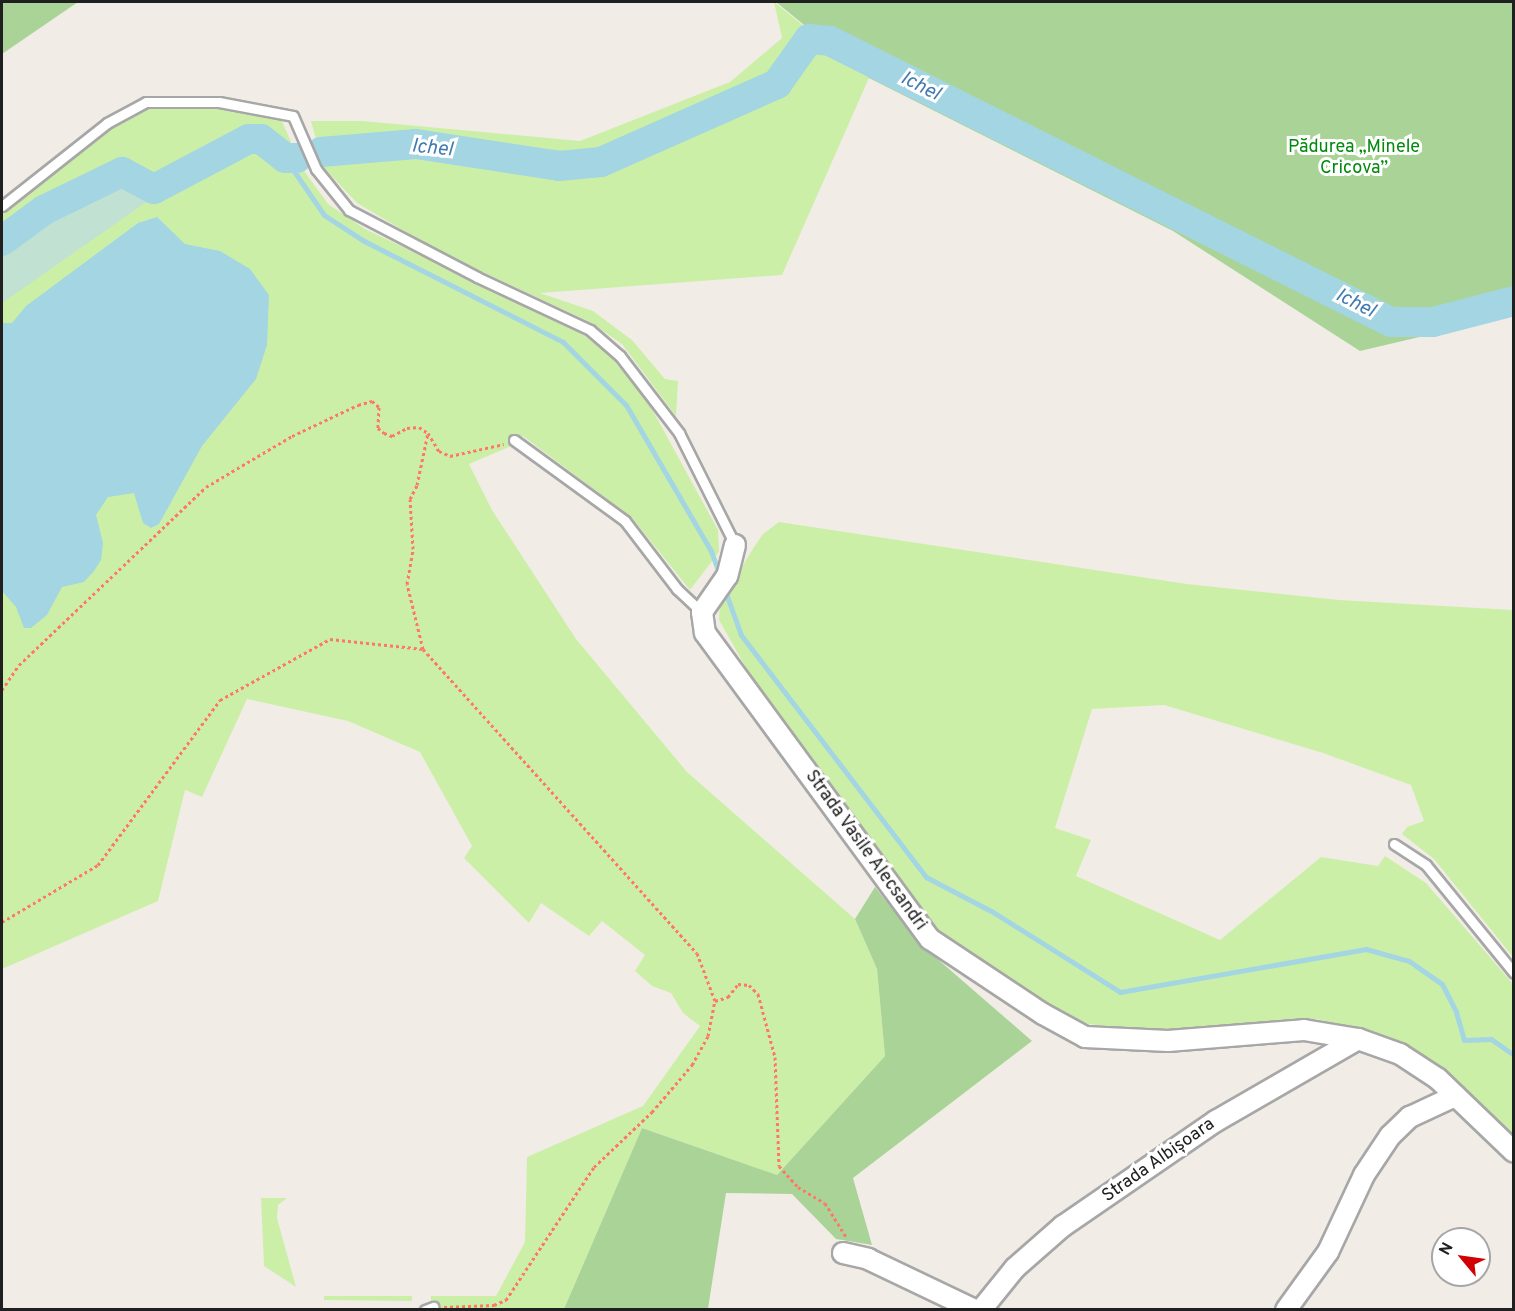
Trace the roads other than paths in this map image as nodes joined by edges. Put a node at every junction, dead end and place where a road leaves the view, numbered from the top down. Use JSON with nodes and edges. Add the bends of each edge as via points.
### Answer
{"nodes":[{"id":1,"x":2,"y":206,"type":"edge"},
{"id":2,"x":514,"y":440,"type":"road end"},
{"id":3,"x":735,"y":545,"type":"joint"},
{"id":4,"x":702,"y":612,"type":"junction"},
{"id":5,"x":1395,"y":844,"type":"dead end"},
{"id":6,"x":1514,"y":973,"type":"edge"},
{"id":7,"x":1358,"y":1039,"type":"junction"},
{"id":8,"x":1455,"y":1096,"type":"junction"},
{"id":9,"x":1514,"y":1152,"type":"edge"},
{"id":10,"x":847,"y":1254,"type":"road end"},
{"id":11,"x":975,"y":1310,"type":"edge"},
{"id":12,"x":981,"y":1310,"type":"edge"},
{"id":13,"x":1286,"y":1310,"type":"edge"}],
"edges":[{"from":1,"to":3,"type":"lane","via":[[107,123],[146,102],[219,102],[293,116],[316,169],[349,210],[590,330],[620,356],[679,433]]},
{"from":2,"to":4,"type":"lane","via":[[625,521],[677,589]]},
{"from":3,"to":4,"type":"street","via":[[727,576]]},
{"from":4,"to":7,"type":"street","name":"Strada Vasile Alecsandri","via":[[705,633],[921,931],[1042,1014],[1085,1037],[1121,1041],[1304,1030]]},
{"from":5,"to":6,"type":"lane","via":[[1426,865]]},
{"from":7,"to":8,"type":"street","name":"Strada Vasile Alecsandri","via":[[1418,1065]]},
{"from":7,"to":12,"type":"street","name":"Strada Albișoara","via":[[1216,1121],[1063,1226],[1015,1268]]},
{"from":8,"to":9,"type":"street","name":"Strada Vasile Alecsandri"},
{"from":8,"to":13,"type":"street","via":[[1410,1117],[1390,1136],[1364,1175],[1328,1252]]},
{"from":10,"to":11,"type":"street"}]}
